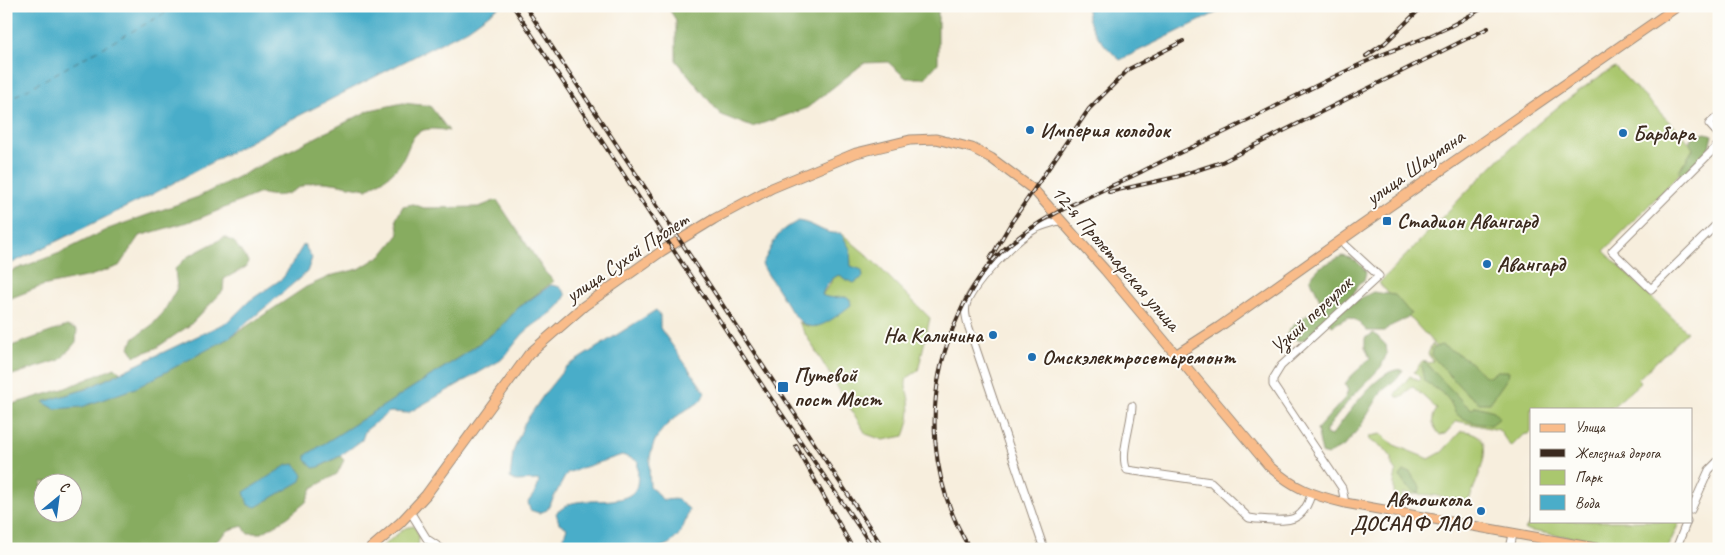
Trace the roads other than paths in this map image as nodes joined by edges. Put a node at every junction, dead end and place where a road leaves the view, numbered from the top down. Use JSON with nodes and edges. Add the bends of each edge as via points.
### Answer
{"nodes":[{"id":1,"x":1683,"y":6,"type":"edge"},
{"id":2,"x":1676,"y":8,"type":"edge"},
{"id":3,"x":1719,"y":115,"type":"edge"},
{"id":4,"x":1719,"y":135,"type":"edge"},
{"id":5,"x":1719,"y":144,"type":"edge"},
{"id":6,"x":991,"y":158,"type":"joint"},
{"id":7,"x":1061,"y":220,"type":"junction"},
{"id":8,"x":1719,"y":222,"type":"edge"},
{"id":9,"x":1341,"y":241,"type":"junction"},
{"id":10,"x":1177,"y":354,"type":"junction"},
{"id":11,"x":1132,"y":406,"type":"dead end"},
{"id":12,"x":1719,"y":460,"type":"edge"},
{"id":13,"x":1311,"y":495,"type":"junction"},
{"id":14,"x":1345,"y":504,"type":"junction"},
{"id":15,"x":1692,"y":508,"type":"edge"},
{"id":16,"x":411,"y":513,"type":"junction"},
{"id":17,"x":1687,"y":522,"type":"edge"},
{"id":18,"x":1513,"y":534,"type":"junction"},
{"id":19,"x":370,"y":549,"type":"edge"},
{"id":20,"x":442,"y":549,"type":"edge"},
{"id":21,"x":1044,"y":549,"type":"edge"},
{"id":22,"x":1510,"y":549,"type":"edge"},
{"id":23,"x":1600,"y":549,"type":"edge"},
{"id":24,"x":1676,"y":549,"type":"edge"}],
"edges":[{"from":1,"to":2,"type":"main road","name":"улица Шаумяна"},
{"from":2,"to":9,"type":"main road","name":"улица Шаумяна"},
{"from":3,"to":4,"type":"street","via":[[1709,124]]},
{"from":5,"to":8,"type":"street","via":[[1612,251],[1651,289]]},
{"from":6,"to":7,"type":"main road","name":"12-я Пролетарская улица","via":[[1034,190]]},
{"from":6,"to":16,"type":"main road","name":"улица Сухой Пролет","via":[[949,141],[896,142],[830,162],[707,223],[662,251],[540,342]]},
{"from":7,"to":10,"type":"main road","name":"12-я Пролетарская улица"},
{"from":7,"to":21,"type":"street","via":[[1036,228],[1017,243],[981,281],[965,310]]},
{"from":9,"to":10,"type":"main road","name":"улица Шаумяна"},
{"from":9,"to":14,"type":"street","name":"Узкий переулок","via":[[1379,276],[1281,366],[1273,385],[1342,488]]},
{"from":10,"to":13,"type":"main road","name":"12-я Пролетарская улица","via":[[1269,466]]},
{"from":11,"to":13,"type":"street","via":[[1126,442],[1126,469],[1211,482],[1249,518],[1256,519],[1295,519],[1306,510]]},
{"from":12,"to":15,"type":"street","via":[[1709,470]]},
{"from":13,"to":14,"type":"main road","name":"12-я Пролетарская улица"},
{"from":14,"to":18,"type":"main road","name":"12-я Пролетарская улица"},
{"from":16,"to":19,"type":"main road","name":"улица Сухой Пролет"},
{"from":16,"to":20,"type":"street","via":[[427,538]]},
{"from":17,"to":24,"type":"street"},
{"from":18,"to":22,"type":"street"},
{"from":18,"to":23,"type":"main road","name":"12-я Пролетарская улица"}]}
